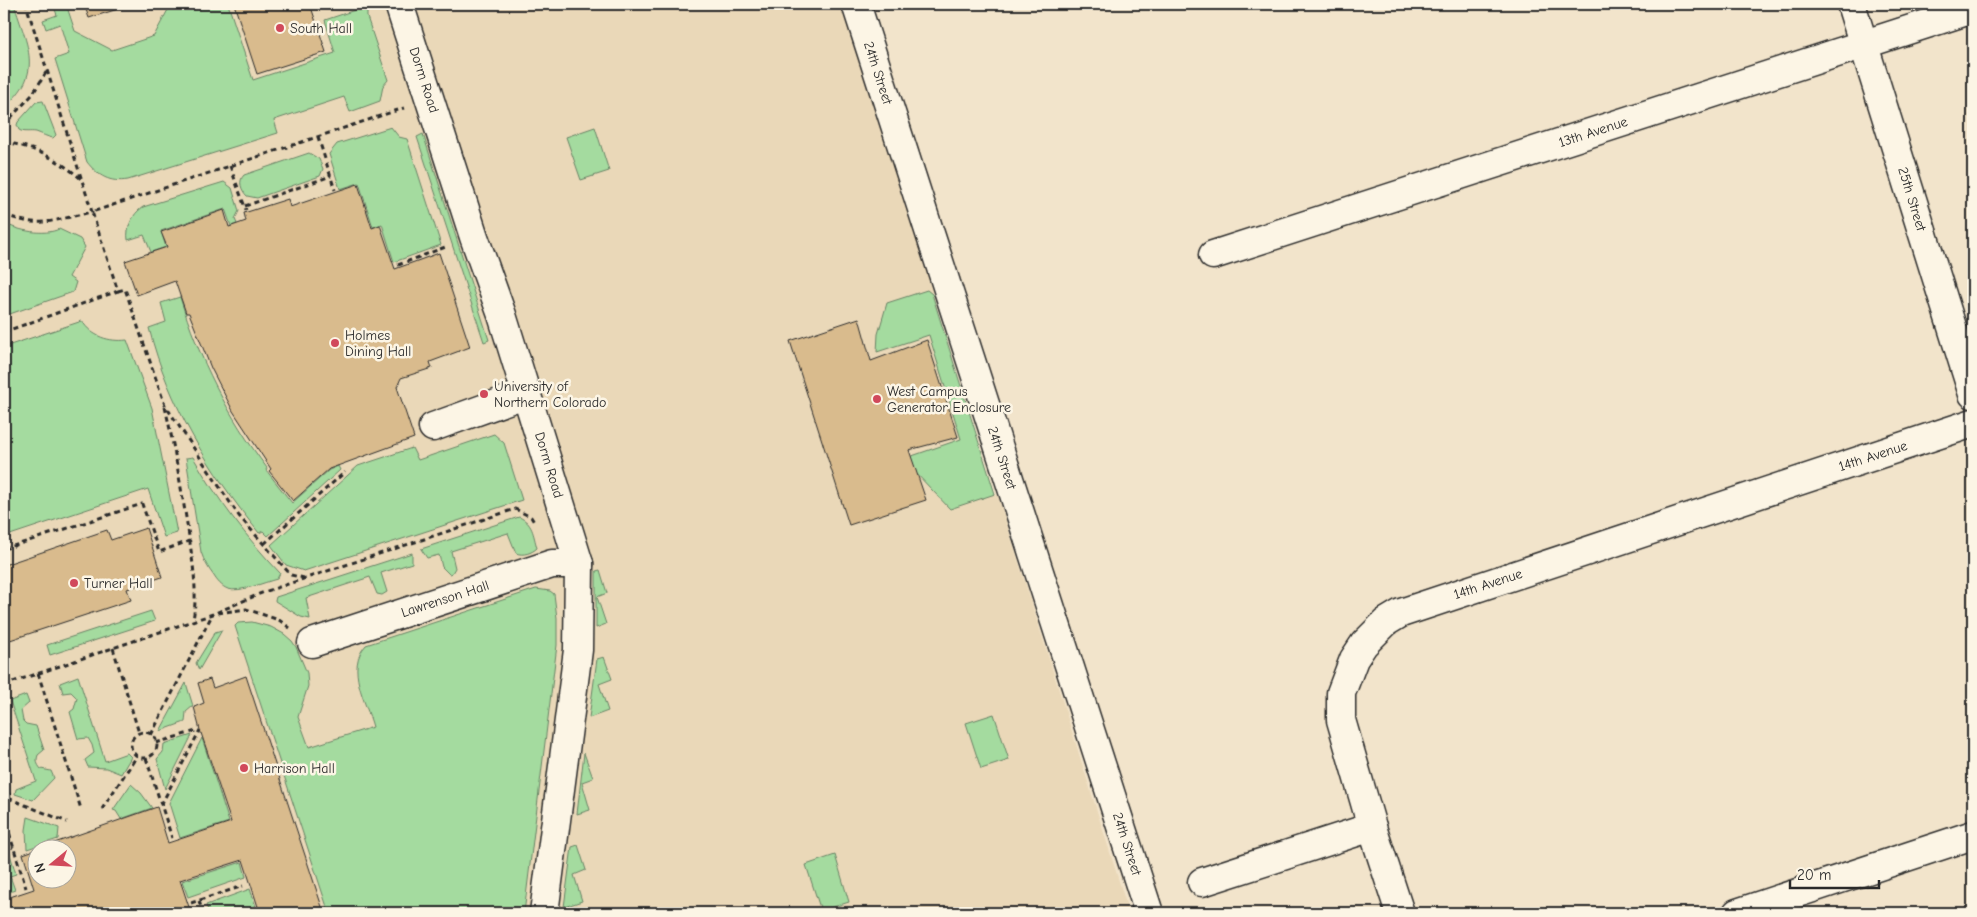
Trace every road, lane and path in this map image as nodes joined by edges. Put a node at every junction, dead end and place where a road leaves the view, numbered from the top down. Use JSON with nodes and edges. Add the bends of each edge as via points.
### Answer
{"nodes":[{"id":1,"x":26,"y":4,"type":"edge"},
{"id":2,"x":399,"y":4,"type":"edge"},
{"id":3,"x":856,"y":4,"type":"edge"},
{"id":4,"x":1851,"y":4,"type":"edge"},
{"id":5,"x":1973,"y":9,"type":"edge"},
{"id":6,"x":1864,"y":45,"type":"junction"},
{"id":7,"x":47,"y":71,"type":"junction"},
{"id":8,"x":430,"y":100,"type":"junction"},
{"id":9,"x":4,"y":125,"type":"edge"},
{"id":10,"x":318,"y":137,"type":"junction"},
{"id":11,"x":4,"y":142,"type":"edge"},
{"id":12,"x":230,"y":166,"type":"junction"},
{"id":13,"x":331,"y":176,"type":"junction"},
{"id":14,"x":82,"y":181,"type":"junction"},
{"id":15,"x":335,"y":190,"type":"dead end"},
{"id":16,"x":92,"y":212,"type":"junction"},
{"id":17,"x":4,"y":214,"type":"edge"},
{"id":18,"x":449,"y":246,"type":"dead end"},
{"id":19,"x":1213,"y":255,"type":"dead end"},
{"id":20,"x":398,"y":265,"type":"dead end"},
{"id":21,"x":118,"y":291,"type":"junction"},
{"id":22,"x":4,"y":332,"type":"edge"},
{"id":23,"x":527,"y":393,"type":"junction"},
{"id":24,"x":1973,"y":394,"type":"edge"},
{"id":25,"x":165,"y":404,"type":"junction"},
{"id":26,"x":1973,"y":423,"type":"edge"},
{"id":27,"x":433,"y":427,"type":"dead end"},
{"id":28,"x":345,"y":472,"type":"dead end"},
{"id":29,"x":528,"y":510,"type":"dead end"},
{"id":30,"x":525,"y":514,"type":"junction"},
{"id":31,"x":537,"y":526,"type":"dead end"},
{"id":32,"x":189,"y":541,"type":"junction"},
{"id":33,"x":264,"y":544,"type":"junction"},
{"id":34,"x":4,"y":549,"type":"edge"},
{"id":35,"x":579,"y":564,"type":"junction"},
{"id":36,"x":305,"y":578,"type":"junction"},
{"id":37,"x":212,"y":614,"type":"junction"},
{"id":38,"x":192,"y":621,"type":"junction"},
{"id":39,"x":312,"y":643,"type":"joint"},
{"id":40,"x":113,"y":648,"type":"junction"},
{"id":41,"x":38,"y":673,"type":"junction"},
{"id":42,"x":4,"y":685,"type":"edge"},
{"id":43,"x":139,"y":733,"type":"junction"},
{"id":44,"x":151,"y":734,"type":"junction"},
{"id":45,"x":156,"y":743,"type":"junction"},
{"id":46,"x":136,"y":756,"type":"junction"},
{"id":47,"x":146,"y":758,"type":"junction"},
{"id":48,"x":4,"y":785,"type":"edge"},
{"id":49,"x":8,"y":798,"type":"junction"},
{"id":50,"x":4,"y":804,"type":"edge"},
{"id":51,"x":162,"y":805,"type":"junction"},
{"id":52,"x":81,"y":808,"type":"dead end"},
{"id":53,"x":102,"y":809,"type":"dead end"},
{"id":54,"x":4,"y":816,"type":"edge"},
{"id":55,"x":67,"y":822,"type":"dead end"},
{"id":56,"x":1372,"y":827,"type":"junction"},
{"id":57,"x":1973,"y":835,"type":"edge"},
{"id":58,"x":172,"y":838,"type":"dead end"},
{"id":59,"x":4,"y":843,"type":"edge"},
{"id":60,"x":14,"y":848,"type":"junction"},
{"id":61,"x":1202,"y":882,"type":"dead end"},
{"id":62,"x":243,"y":886,"type":"dead end"},
{"id":63,"x":26,"y":888,"type":"dead end"},
{"id":64,"x":199,"y":901,"type":"junction"},
{"id":65,"x":191,"y":903,"type":"dead end"},
{"id":66,"x":203,"y":913,"type":"edge"},
{"id":67,"x":544,"y":913,"type":"edge"},
{"id":68,"x":1149,"y":913,"type":"edge"},
{"id":69,"x":1400,"y":913,"type":"edge"},
{"id":70,"x":1737,"y":913,"type":"edge"}],
"edges":[{"from":1,"to":7,"type":"path"},
{"from":2,"to":8,"type":"street","name":"Dorm Road"},
{"from":3,"to":68,"type":"street","name":"24th Street"},
{"from":4,"to":6,"type":"street","name":"25th Street"},
{"from":5,"to":6,"type":"street","name":"13th Avenue"},
{"from":6,"to":19,"type":"street","name":"13th Avenue"},
{"from":6,"to":24,"type":"street","name":"25th Street"},
{"from":7,"to":9,"type":"path","via":[[32,95]]},
{"from":7,"to":14,"type":"path"},
{"from":8,"to":10,"type":"path"},
{"from":8,"to":23,"type":"street","name":"Dorm Road"},
{"from":10,"to":12,"type":"path"},
{"from":10,"to":13,"type":"path"},
{"from":11,"to":14,"type":"path","via":[[49,156],[69,168]]},
{"from":12,"to":13,"type":"path","via":[[245,208]]},
{"from":12,"to":16,"type":"path"},
{"from":13,"to":15,"type":"path"},
{"from":14,"to":16,"type":"path"},
{"from":16,"to":17,"type":"path","via":[[38,224]]},
{"from":16,"to":21,"type":"path"},
{"from":18,"to":20,"type":"path"},
{"from":21,"to":22,"type":"path"},
{"from":21,"to":25,"type":"path","via":[[125,289]]},
{"from":23,"to":27,"type":"street"},
{"from":23,"to":35,"type":"street","name":"Dorm Road"},
{"from":25,"to":32,"type":"path"},
{"from":25,"to":33,"type":"path","via":[[217,485]]},
{"from":26,"to":56,"type":"street","name":"14th Avenue","via":[[1401,613],[1386,622],[1354,659],[1341,693],[1341,720]]},
{"from":28,"to":33,"type":"path"},
{"from":29,"to":30,"type":"path"},
{"from":30,"to":31,"type":"path"},
{"from":30,"to":36,"type":"path","via":[[516,509]]},
{"from":32,"to":34,"type":"path","via":[[159,552],[142,504]]},
{"from":32,"to":38,"type":"path","via":[[196,602]]},
{"from":33,"to":36,"type":"path","via":[[291,575]]},
{"from":35,"to":39,"type":"street","name":"Lawrenson Hall","via":[[552,564]]},
{"from":35,"to":67,"type":"street","name":"Dorm Road","via":[[578,650]]},
{"from":36,"to":37,"type":"path"},
{"from":37,"to":38,"type":"path"},
{"from":37,"to":39,"type":"path","via":[[246,609],[279,620]]},
{"from":37,"to":44,"type":"path"},
{"from":38,"to":40,"type":"path"},
{"from":40,"to":41,"type":"path"},
{"from":40,"to":43,"type":"path"},
{"from":41,"to":42,"type":"path"},
{"from":41,"to":52,"type":"path"},
{"from":43,"to":44,"type":"path"},
{"from":43,"to":46,"type":"path","via":[[131,746]]},
{"from":44,"to":45,"type":"path"},
{"from":45,"to":47,"type":"path","via":[[153,754]]},
{"from":45,"to":51,"type":"path","via":[[200,730]]},
{"from":46,"to":47,"type":"path"},
{"from":46,"to":53,"type":"path"},
{"from":47,"to":51,"type":"path"},
{"from":48,"to":49,"type":"path"},
{"from":49,"to":50,"type":"path"},
{"from":49,"to":55,"type":"path"},
{"from":51,"to":58,"type":"path"},
{"from":54,"to":60,"type":"path"},
{"from":56,"to":61,"type":"street"},
{"from":56,"to":69,"type":"street","name":"14th Avenue"},
{"from":57,"to":70,"type":"street"},
{"from":59,"to":60,"type":"path"},
{"from":60,"to":63,"type":"path"},
{"from":62,"to":64,"type":"path"},
{"from":64,"to":65,"type":"path"},
{"from":64,"to":66,"type":"path"}]}
